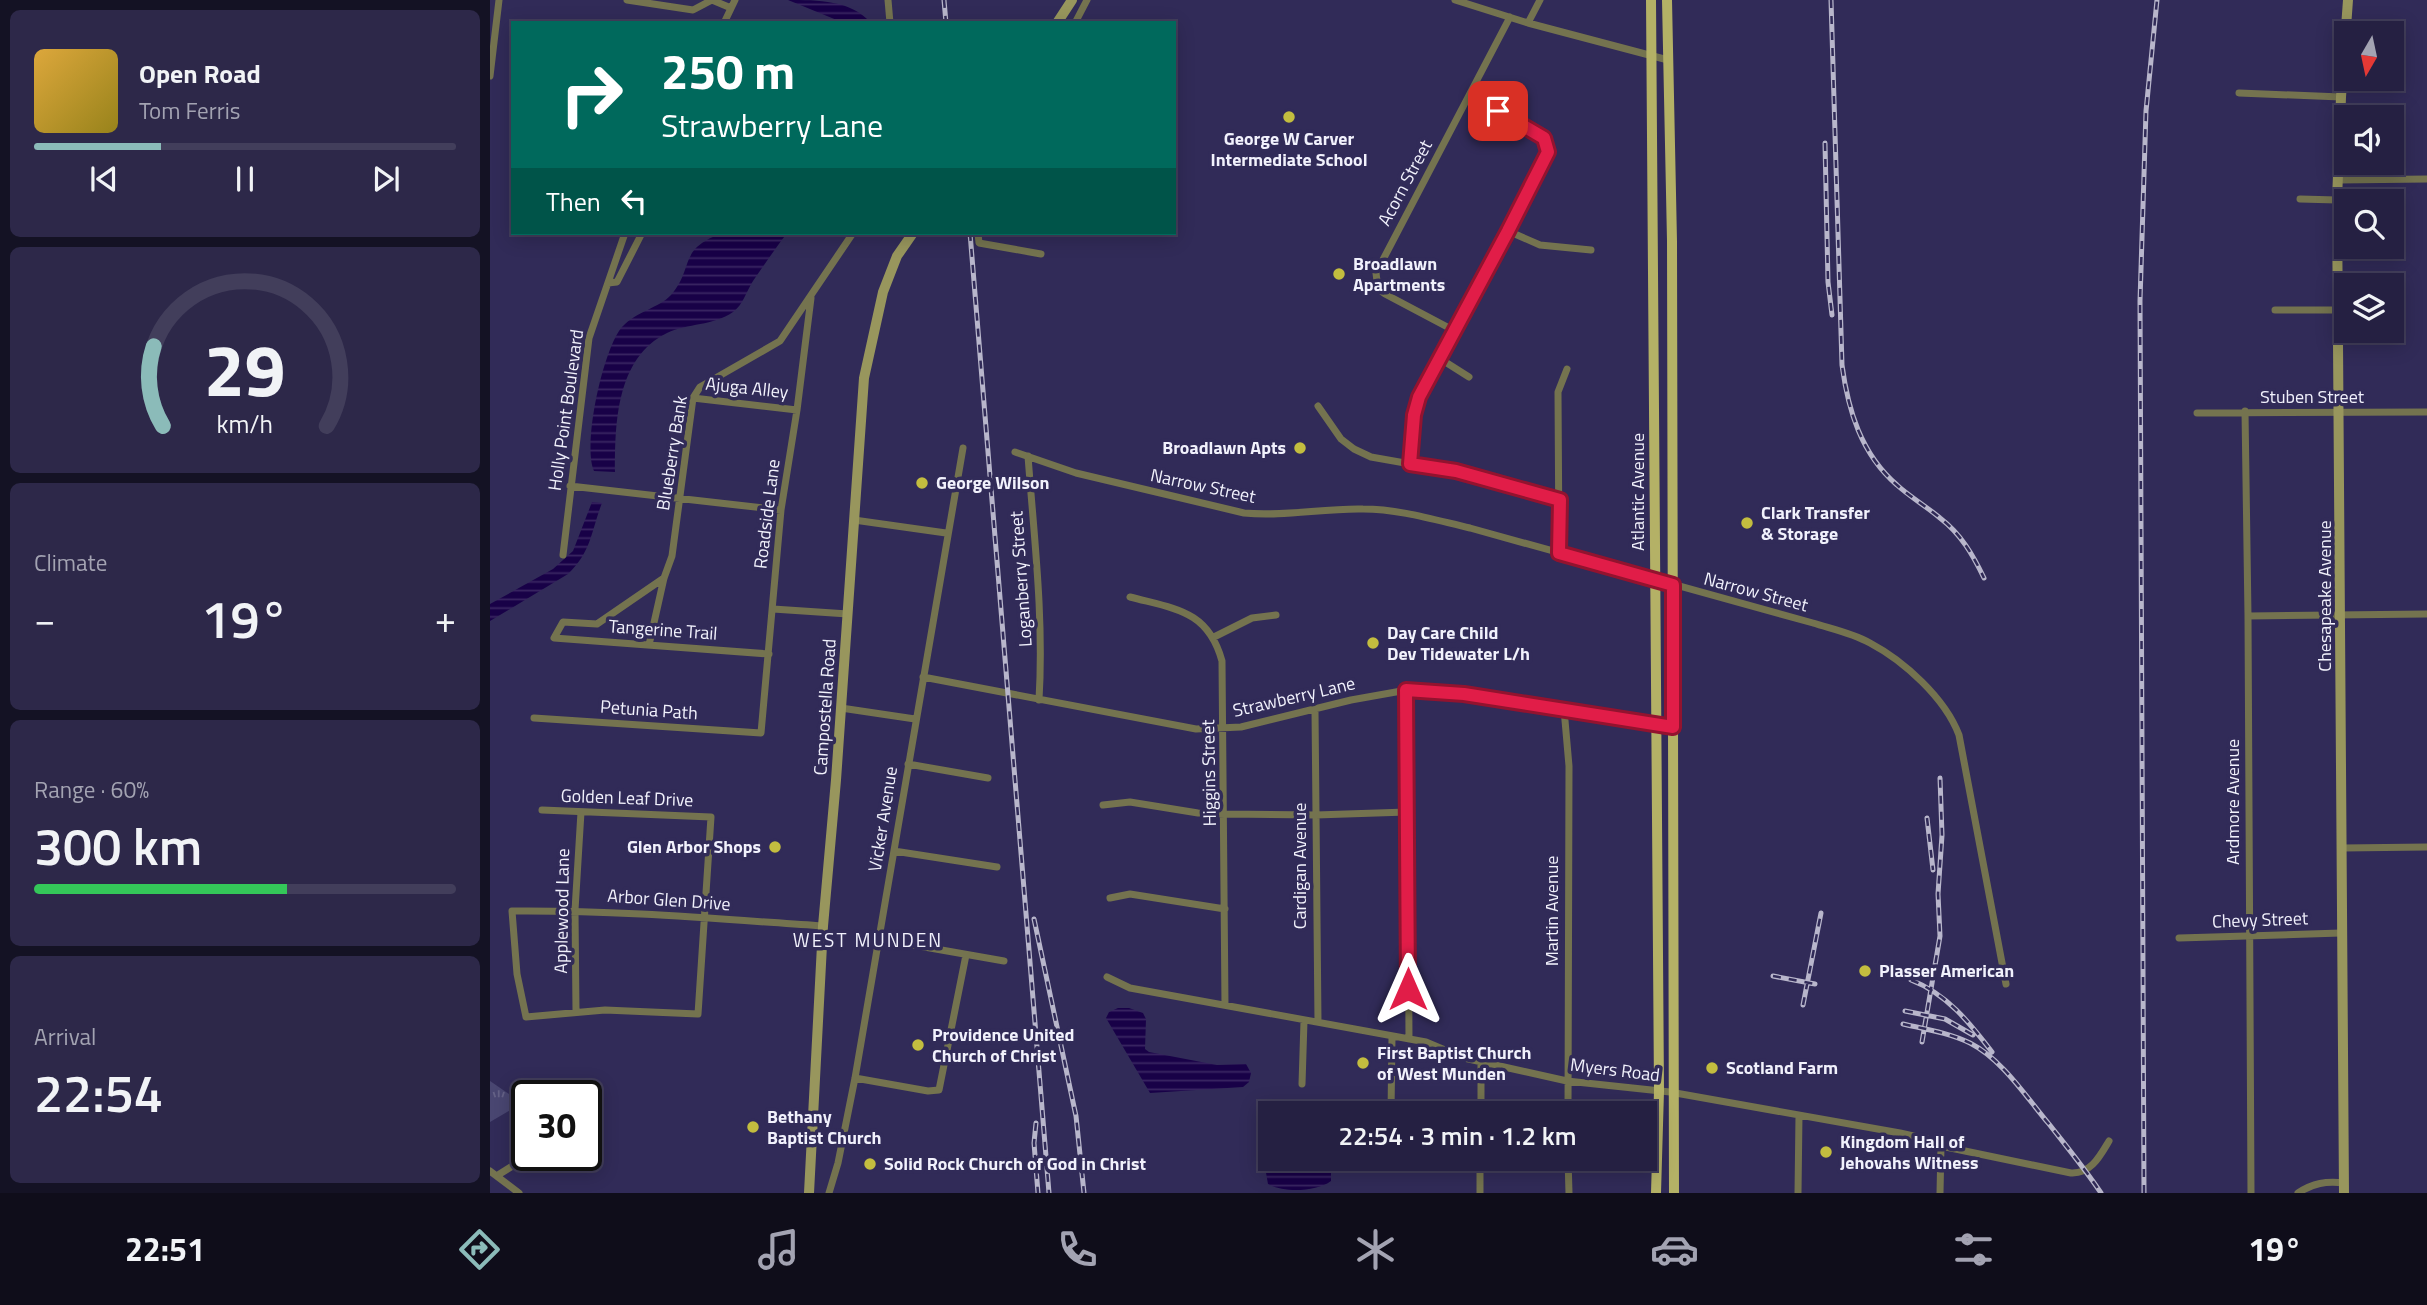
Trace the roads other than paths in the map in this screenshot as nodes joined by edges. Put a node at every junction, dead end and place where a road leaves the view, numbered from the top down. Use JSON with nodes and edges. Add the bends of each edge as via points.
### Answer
{"nodes":[{"id":1,"x":499,"y":0,"type":"edge"},
{"id":2,"x":627,"y":0,"type":"edge"},
{"id":3,"x":712,"y":0,"type":"edge"},
{"id":4,"x":735,"y":0,"type":"edge"},
{"id":5,"x":888,"y":0,"type":"edge"},
{"id":6,"x":1072,"y":0,"type":"edge"},
{"id":7,"x":1087,"y":0,"type":"edge"},
{"id":8,"x":1455,"y":0,"type":"edge"},
{"id":9,"x":1540,"y":0,"type":"edge"},
{"id":10,"x":1651,"y":0,"type":"edge"},
{"id":11,"x":1667,"y":0,"type":"edge"},
{"id":12,"x":2348,"y":0,"type":"edge"},
{"id":13,"x":731,"y":8,"type":"junction"},
{"id":14,"x":1510,"y":18,"type":"junction"},
{"id":15,"x":725,"y":21,"type":"edge"},
{"id":16,"x":890,"y":21,"type":"edge"},
{"id":17,"x":1058,"y":21,"type":"edge"},
{"id":18,"x":1076,"y":21,"type":"edge"},
{"id":19,"x":1528,"y":23,"type":"junction"},
{"id":20,"x":1653,"y":55,"type":"junction"},
{"id":21,"x":1668,"y":60,"type":"junction"},
{"id":22,"x":490,"y":76,"type":"edge"},
{"id":23,"x":2239,"y":93,"type":"dead end"},
{"id":24,"x":1470,"y":96,"type":"junction"},
{"id":25,"x":2341,"y":97,"type":"junction"},
{"id":26,"x":2427,"y":179,"type":"edge"},
{"id":27,"x":2338,"y":180,"type":"junction"},
{"id":28,"x":2338,"y":189,"type":"edge"},
{"id":29,"x":2300,"y":199,"type":"dead end"},
{"id":30,"x":2334,"y":200,"type":"edge"},
{"id":31,"x":1508,"y":231,"type":"junction"},
{"id":32,"x":624,"y":235,"type":"edge"},
{"id":33,"x":641,"y":235,"type":"edge"},
{"id":34,"x":852,"y":235,"type":"edge"},
{"id":35,"x":912,"y":235,"type":"edge"},
{"id":36,"x":978,"y":235,"type":"edge"},
{"id":37,"x":1591,"y":250,"type":"dead end"},
{"id":38,"x":1041,"y":254,"type":"dead end"},
{"id":39,"x":608,"y":283,"type":"junction"},
{"id":40,"x":811,"y":299,"type":"junction"},
{"id":41,"x":2275,"y":310,"type":"dead end"},
{"id":42,"x":2334,"y":310,"type":"edge"},
{"id":43,"x":1453,"y":330,"type":"junction"},
{"id":44,"x":2339,"y":343,"type":"edge"},
{"id":45,"x":1439,"y":358,"type":"junction"},
{"id":46,"x":1567,"y":369,"type":"dead end"},
{"id":47,"x":1469,"y":377,"type":"dead end"},
{"id":48,"x":693,"y":398,"type":"junction"},
{"id":49,"x":1318,"y":406,"type":"dead end"},
{"id":50,"x":797,"y":410,"type":"junction"},
{"id":51,"x":2197,"y":412,"type":"dead end"},
{"id":52,"x":2245,"y":412,"type":"junction"},
{"id":53,"x":2339,"y":412,"type":"junction"},
{"id":54,"x":2427,"y":412,"type":"edge"},
{"id":55,"x":962,"y":448,"type":"dead end"},
{"id":56,"x":1015,"y":452,"type":"dead end"},
{"id":57,"x":1028,"y":456,"type":"junction"},
{"id":58,"x":1410,"y":464,"type":"junction"},
{"id":59,"x":570,"y":486,"type":"junction"},
{"id":60,"x":680,"y":500,"type":"junction"},
{"id":61,"x":1560,"y":500,"type":"junction"},
{"id":62,"x":781,"y":510,"type":"junction"},
{"id":63,"x":854,"y":520,"type":"junction"},
{"id":64,"x":946,"y":533,"type":"junction"},
{"id":65,"x":1559,"y":553,"type":"junction"},
{"id":66,"x":563,"y":555,"type":"dead end"},
{"id":67,"x":664,"y":578,"type":"junction"},
{"id":68,"x":1656,"y":581,"type":"junction"},
{"id":69,"x":1673,"y":585,"type":"junction"},
{"id":70,"x":1130,"y":597,"type":"dead end"},
{"id":71,"x":773,"y":609,"type":"junction"},
{"id":72,"x":848,"y":614,"type":"junction"},
{"id":73,"x":2427,"y":614,"type":"edge"},
{"id":74,"x":1276,"y":615,"type":"dead end"},
{"id":75,"x":2248,"y":616,"type":"junction"},
{"id":76,"x":2341,"y":616,"type":"junction"},
{"id":77,"x":1214,"y":636,"type":"junction"},
{"id":78,"x":649,"y":645,"type":"junction"},
{"id":79,"x":769,"y":654,"type":"junction"},
{"id":80,"x":923,"y":677,"type":"junction"},
{"id":81,"x":1406,"y":690,"type":"junction"},
{"id":82,"x":1039,"y":700,"type":"junction"},
{"id":83,"x":841,"y":708,"type":"junction"},
{"id":84,"x":1564,"y":709,"type":"junction"},
{"id":85,"x":1315,"y":710,"type":"junction"},
{"id":86,"x":534,"y":718,"type":"dead end"},
{"id":87,"x":915,"y":719,"type":"junction"},
{"id":88,"x":1656,"y":724,"type":"junction"},
{"id":89,"x":1673,"y":727,"type":"junction"},
{"id":90,"x":1224,"y":729,"type":"junction"},
{"id":91,"x":761,"y":733,"type":"joint"},
{"id":92,"x":908,"y":764,"type":"junction"},
{"id":93,"x":988,"y":778,"type":"dead end"},
{"id":94,"x":1103,"y":805,"type":"dead end"},
{"id":95,"x":542,"y":810,"type":"dead end"},
{"id":96,"x":582,"y":812,"type":"junction"},
{"id":97,"x":1407,"y":813,"type":"junction"},
{"id":98,"x":1225,"y":814,"type":"junction"},
{"id":99,"x":1316,"y":815,"type":"junction"},
{"id":100,"x":2427,"y":847,"type":"edge"},
{"id":101,"x":2343,"y":848,"type":"junction"},
{"id":102,"x":894,"y":851,"type":"junction"},
{"id":103,"x":997,"y":867,"type":"dead end"},
{"id":104,"x":1110,"y":898,"type":"dead end"},
{"id":105,"x":1225,"y":909,"type":"junction"},
{"id":106,"x":575,"y":910,"type":"junction"},
{"id":107,"x":705,"y":919,"type":"junction"},
{"id":108,"x":823,"y":926,"type":"junction"},
{"id":109,"x":2341,"y":933,"type":"junction"},
{"id":110,"x":2249,"y":936,"type":"junction"},
{"id":111,"x":2179,"y":938,"type":"dead end"},
{"id":112,"x":878,"y":939,"type":"junction"},
{"id":113,"x":967,"y":955,"type":"junction"},
{"id":114,"x":1004,"y":961,"type":"dead end"},
{"id":115,"x":1107,"y":977,"type":"dead end"},
{"id":116,"x":2006,"y":984,"type":"dead end"},
{"id":117,"x":1225,"y":1005,"type":"junction"},
{"id":118,"x":576,"y":1011,"type":"junction"},
{"id":119,"x":1304,"y":1021,"type":"junction"},
{"id":120,"x":1318,"y":1022,"type":"junction"},
{"id":121,"x":1392,"y":1037,"type":"junction"},
{"id":122,"x":1409,"y":1039,"type":"junction"},
{"id":123,"x":1481,"y":1062,"type":"junction"},
{"id":124,"x":855,"y":1078,"type":"junction"},
{"id":125,"x":1567,"y":1081,"type":"junction"},
{"id":126,"x":1302,"y":1084,"type":"dead end"},
{"id":127,"x":1659,"y":1091,"type":"junction"},
{"id":128,"x":1674,"y":1093,"type":"junction"},
{"id":129,"x":1391,"y":1101,"type":"edge"},
{"id":130,"x":1481,"y":1101,"type":"edge"},
{"id":131,"x":1567,"y":1101,"type":"edge"},
{"id":132,"x":1799,"y":1115,"type":"junction"},
{"id":133,"x":2109,"y":1141,"type":"dead end"},
{"id":134,"x":1941,"y":1146,"type":"junction"},
{"id":135,"x":511,"y":1167,"type":"edge"},
{"id":136,"x":490,"y":1171,"type":"edge"},
{"id":137,"x":1480,"y":1171,"type":"edge"},
{"id":138,"x":1568,"y":1171,"type":"edge"},
{"id":139,"x":498,"y":1175,"type":"junction"},
{"id":140,"x":2344,"y":1188,"type":"edge"},
{"id":141,"x":519,"y":1193,"type":"edge"},
{"id":142,"x":808,"y":1193,"type":"edge"},
{"id":143,"x":829,"y":1193,"type":"edge"},
{"id":144,"x":1480,"y":1193,"type":"edge"},
{"id":145,"x":1569,"y":1193,"type":"edge"},
{"id":146,"x":1656,"y":1193,"type":"edge"},
{"id":147,"x":1674,"y":1193,"type":"edge"},
{"id":148,"x":1798,"y":1193,"type":"edge"},
{"id":149,"x":1940,"y":1193,"type":"edge"},
{"id":150,"x":2251,"y":1193,"type":"edge"},
{"id":151,"x":2298,"y":1193,"type":"edge"}],
"edges":[{"from":1,"to":22,"type":"street"},
{"from":2,"to":3,"type":"street","via":[[693,10]]},
{"from":3,"to":13,"type":"street"},
{"from":4,"to":13,"type":"street"},
{"from":5,"to":16,"type":"street"},
{"from":6,"to":17,"type":"street"},
{"from":7,"to":18,"type":"street"},
{"from":8,"to":14,"type":"street"},
{"from":9,"to":19,"type":"street"},
{"from":10,"to":20,"type":"main road","name":"Atlantic Avenue"},
{"from":11,"to":21,"type":"main road","name":"Atlantic Avenue"},
{"from":12,"to":25,"type":"street","name":"Chesapeake Avenue"},
{"from":13,"to":15,"type":"street"},
{"from":14,"to":19,"type":"street"},
{"from":14,"to":24,"type":"street","name":"Acorn Street"},
{"from":19,"to":20,"type":"street"},
{"from":20,"to":21,"type":"street"},
{"from":20,"to":68,"type":"main road","name":"Atlantic Avenue"},
{"from":21,"to":69,"type":"main road","name":"Atlantic Avenue"},
{"from":23,"to":25,"type":"street"},
{"from":24,"to":31,"type":"street","via":[[1534,131],[1548,146],[1545,161]]},
{"from":24,"to":43,"type":"street","name":"Acorn Street","via":[[1375,281],[1385,294]]},
{"from":25,"to":27,"type":"street","name":"Chesapeake Avenue"},
{"from":26,"to":27,"type":"street"},
{"from":27,"to":28,"type":"street","name":"Chesapeake Avenue"},
{"from":29,"to":30,"type":"street"},
{"from":31,"to":37,"type":"street","via":[[1540,245]]},
{"from":31,"to":43,"type":"street"},
{"from":32,"to":39,"type":"street","name":"Holly Point Boulevard"},
{"from":33,"to":39,"type":"street","via":[[617,282]]},
{"from":34,"to":40,"type":"street","name":"Blueberry Bank"},
{"from":35,"to":63,"type":"street","name":"Campostella Road","via":[[897,256],[883,292],[869,351]]},
{"from":36,"to":38,"type":"street","via":[[979,243]]},
{"from":39,"to":59,"type":"street","name":"Holly Point Boulevard","via":[[589,338]]},
{"from":40,"to":48,"type":"street","name":"Blueberry Bank","via":[[780,341],[700,387]]},
{"from":40,"to":50,"type":"street","name":"Roadside Lane"},
{"from":41,"to":42,"type":"street"},
{"from":43,"to":45,"type":"street"},
{"from":44,"to":53,"type":"street","name":"Chesapeake Avenue"},
{"from":45,"to":47,"type":"street"},
{"from":45,"to":58,"type":"street","via":[[1414,415]]},
{"from":46,"to":61,"type":"street","via":[[1558,392]]},
{"from":48,"to":50,"type":"street","name":"Ajuga Alley"},
{"from":48,"to":60,"type":"street","name":"Blueberry Bank"},
{"from":49,"to":58,"type":"street","via":[[1341,439],[1354,449]]},
{"from":50,"to":62,"type":"street","name":"Roadside Lane"},
{"from":51,"to":52,"type":"street","name":"Stuben Street"},
{"from":52,"to":53,"type":"street","name":"Stuben Street"},
{"from":52,"to":75,"type":"street","name":"Ardmore Avenue"},
{"from":53,"to":54,"type":"street","name":"Stuben Street"},
{"from":53,"to":76,"type":"street","name":"Chesapeake Avenue"},
{"from":55,"to":64,"type":"street","name":"Vicker Avenue"},
{"from":56,"to":57,"type":"street","name":"Narrow Street"},
{"from":57,"to":65,"type":"street","name":"Narrow Street","via":[[1076,473],[1244,513],[1367,509],[1401,513]]},
{"from":57,"to":82,"type":"street","name":"Loganberry Street","via":[[1041,634]]},
{"from":58,"to":61,"type":"street","via":[[1456,471]]},
{"from":59,"to":60,"type":"street"},
{"from":59,"to":66,"type":"street","name":"Holly Point Boulevard"},
{"from":60,"to":62,"type":"street"},
{"from":60,"to":67,"type":"street","name":"Blueberry Bank"},
{"from":61,"to":65,"type":"street"},
{"from":62,"to":71,"type":"street","name":"Roadside Lane"},
{"from":63,"to":64,"type":"street"},
{"from":63,"to":72,"type":"street","name":"Campostella Road"},
{"from":64,"to":80,"type":"street","name":"Vicker Avenue"},
{"from":65,"to":68,"type":"street","name":"Narrow Street"},
{"from":67,"to":78,"type":"street","name":"Blueberry Bank"},
{"from":67,"to":78,"type":"street","name":"Tangerine Trail","via":[[597,624],[564,622],[554,638]]},
{"from":68,"to":69,"type":"street","name":"Narrow Street"},
{"from":68,"to":88,"type":"main road","name":"Atlantic Avenue"},
{"from":69,"to":89,"type":"main road","name":"Atlantic Avenue"},
{"from":69,"to":116,"type":"street","name":"Narrow Street","via":[[1847,633],[1888,654],[1933,692],[1959,735]]},
{"from":70,"to":77,"type":"street","via":[[1188,614]]},
{"from":71,"to":72,"type":"street"},
{"from":71,"to":79,"type":"street","name":"Roadside Lane"},
{"from":72,"to":83,"type":"street","name":"Campostella Road"},
{"from":73,"to":76,"type":"street"},
{"from":74,"to":77,"type":"street","via":[[1252,618]]},
{"from":75,"to":76,"type":"street"},
{"from":75,"to":110,"type":"street","name":"Ardmore Avenue"},
{"from":76,"to":101,"type":"street","name":"Chesapeake Avenue"},
{"from":77,"to":90,"type":"street","name":"Higgins Street","via":[[1224,674]]},
{"from":78,"to":79,"type":"street","name":"Tangerine Trail"},
{"from":79,"to":91,"type":"street","name":"Roadside Lane"},
{"from":80,"to":82,"type":"street","name":"Strawberry Lane"},
{"from":80,"to":87,"type":"street","name":"Vicker Avenue"},
{"from":81,"to":84,"type":"street","name":"Strawberry Lane","via":[[1448,691]]},
{"from":81,"to":85,"type":"street","name":"Strawberry Lane"},
{"from":81,"to":97,"type":"street"},
{"from":82,"to":90,"type":"street","name":"Strawberry Lane","via":[[1159,724]]},
{"from":83,"to":87,"type":"street"},
{"from":83,"to":108,"type":"street","name":"Campostella Road"},
{"from":84,"to":88,"type":"street","name":"Strawberry Lane"},
{"from":84,"to":125,"type":"street","name":"Martin Avenue","via":[[1569,766]]},
{"from":85,"to":90,"type":"street","name":"Strawberry Lane"},
{"from":85,"to":99,"type":"street","name":"Cardigan Avenue"},
{"from":86,"to":91,"type":"street","name":"Petunia Path"},
{"from":87,"to":92,"type":"street","name":"Vicker Avenue"},
{"from":88,"to":89,"type":"street","name":"Strawberry Lane"},
{"from":88,"to":127,"type":"main road","name":"Atlantic Avenue"},
{"from":89,"to":128,"type":"main road","name":"Atlantic Avenue"},
{"from":90,"to":98,"type":"street","name":"Higgins Street"},
{"from":92,"to":93,"type":"street"},
{"from":92,"to":102,"type":"street","name":"Vicker Avenue"},
{"from":94,"to":98,"type":"street","via":[[1130,803]]},
{"from":95,"to":96,"type":"street","name":"Golden Leaf Drive"},
{"from":96,"to":106,"type":"street","name":"Applewood Lane"},
{"from":96,"to":107,"type":"street","name":"Golden Leaf Drive","via":[[711,817]]},
{"from":97,"to":99,"type":"street"},
{"from":97,"to":122,"type":"street"},
{"from":98,"to":99,"type":"street"},
{"from":98,"to":105,"type":"street","name":"Higgins Street"},
{"from":99,"to":120,"type":"street","name":"Cardigan Avenue"},
{"from":100,"to":101,"type":"street"},
{"from":101,"to":109,"type":"street","name":"Chesapeake Avenue"},
{"from":102,"to":103,"type":"street"},
{"from":102,"to":112,"type":"street","name":"Vicker Avenue"},
{"from":104,"to":105,"type":"street","via":[[1130,894]]},
{"from":105,"to":117,"type":"street","name":"Higgins Street"},
{"from":106,"to":107,"type":"street","name":"Arbor Glen Drive"},
{"from":106,"to":118,"type":"street","name":"Applewood Lane"},
{"from":106,"to":118,"type":"street","name":"Arbor Glen Drive","via":[[512,911],[515,963],[526,1017]]},
{"from":107,"to":108,"type":"street","name":"Arbor Glen Drive"},
{"from":107,"to":118,"type":"street","via":[[698,1014]]},
{"from":108,"to":142,"type":"street","name":"Campostella Road"},
{"from":109,"to":110,"type":"street","name":"Chevy Street"},
{"from":109,"to":140,"type":"street","name":"Chesapeake Avenue"},
{"from":110,"to":111,"type":"street","name":"Chevy Street"},
{"from":110,"to":150,"type":"street","name":"Ardmore Avenue"},
{"from":112,"to":113,"type":"street"},
{"from":112,"to":124,"type":"street","name":"Vicker Avenue"},
{"from":113,"to":114,"type":"street"},
{"from":113,"to":124,"type":"street","via":[[939,1090]]},
{"from":115,"to":117,"type":"street","name":"Myers Road","via":[[1130,988]]},
{"from":117,"to":119,"type":"street","name":"Myers Road"},
{"from":119,"to":120,"type":"street","name":"Myers Road"},
{"from":119,"to":126,"type":"street"},
{"from":120,"to":121,"type":"street","name":"Myers Road"},
{"from":121,"to":122,"type":"street","name":"Myers Road"},
{"from":121,"to":129,"type":"street"},
{"from":122,"to":123,"type":"street","name":"Myers Road"},
{"from":123,"to":125,"type":"street","name":"Myers Road"},
{"from":123,"to":130,"type":"street"},
{"from":124,"to":143,"type":"street","name":"Vicker Avenue"},
{"from":125,"to":127,"type":"street","name":"Myers Road"},
{"from":125,"to":131,"type":"street","name":"Martin Avenue"},
{"from":127,"to":128,"type":"street","name":"Myers Road"},
{"from":127,"to":146,"type":"main road","name":"Atlantic Avenue"},
{"from":128,"to":132,"type":"street","name":"Myers Road"},
{"from":128,"to":147,"type":"main road","name":"Atlantic Avenue"},
{"from":132,"to":134,"type":"street","name":"Myers Road","via":[[1900,1133]]},
{"from":132,"to":148,"type":"street"},
{"from":133,"to":134,"type":"street","name":"Myers Road","via":[[2100,1156],[2079,1173]]},
{"from":134,"to":149,"type":"street"},
{"from":135,"to":139,"type":"street"},
{"from":136,"to":139,"type":"street"},
{"from":137,"to":144,"type":"street"},
{"from":138,"to":145,"type":"street"},
{"from":139,"to":141,"type":"street"},
{"from":140,"to":151,"type":"street","via":[[2322,1182]]}]}
